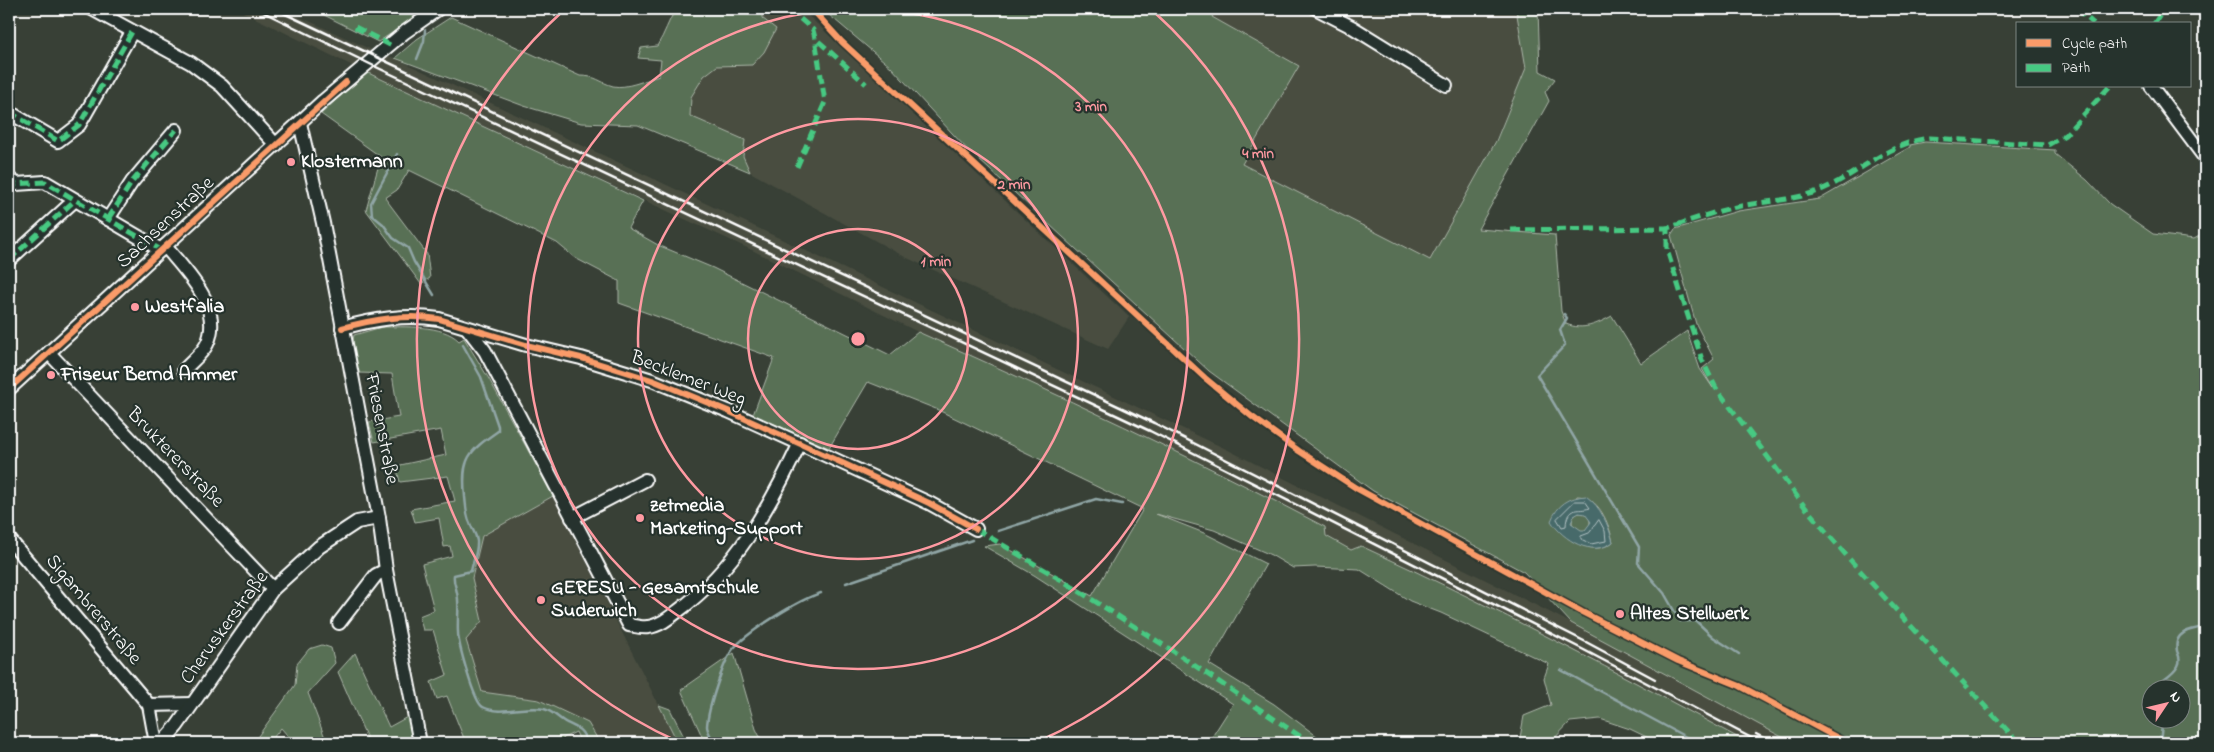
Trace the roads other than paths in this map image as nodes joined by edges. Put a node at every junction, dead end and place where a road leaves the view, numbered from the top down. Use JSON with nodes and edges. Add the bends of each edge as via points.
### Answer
{"nodes":[{"id":1,"x":92,"y":9,"type":"edge"},
{"id":2,"x":438,"y":9,"type":"edge"},
{"id":3,"x":1317,"y":9,"type":"edge"},
{"id":4,"x":132,"y":32,"type":"junction"},
{"id":5,"x":1446,"y":85,"type":"dead end"},
{"id":6,"x":2153,"y":88,"type":"edge"},
{"id":7,"x":9,"y":112,"type":"edge"},
{"id":8,"x":300,"y":123,"type":"junction"},
{"id":9,"x":176,"y":130,"type":"dead end"},
{"id":10,"x":276,"y":144,"type":"junction"},
{"id":11,"x":2205,"y":158,"type":"edge"},
{"id":12,"x":11,"y":185,"type":"edge"},
{"id":13,"x":74,"y":200,"type":"junction"},
{"id":14,"x":108,"y":219,"type":"junction"},
{"id":15,"x":163,"y":248,"type":"junction"},
{"id":16,"x":9,"y":260,"type":"edge"},
{"id":17,"x":342,"y":328,"type":"junction"},
{"id":18,"x":468,"y":329,"type":"junction"},
{"id":19,"x":49,"y":353,"type":"junction"},
{"id":20,"x":184,"y":370,"type":"dead end"},
{"id":21,"x":9,"y":389,"type":"edge"},
{"id":22,"x":800,"y":443,"type":"junction"},
{"id":23,"x":645,"y":480,"type":"dead end"},
{"id":24,"x":379,"y":518,"type":"junction"},
{"id":25,"x":572,"y":518,"type":"junction"},
{"id":26,"x":976,"y":529,"type":"dead end"},
{"id":27,"x":9,"y":539,"type":"edge"},
{"id":28,"x":386,"y":570,"type":"junction"},
{"id":29,"x":273,"y":589,"type":"junction"},
{"id":30,"x":339,"y":624,"type":"dead end"},
{"id":31,"x":192,"y":704,"type":"junction"},
{"id":32,"x":149,"y":705,"type":"junction"},
{"id":33,"x":156,"y":743,"type":"edge"},
{"id":34,"x":162,"y":743,"type":"edge"},
{"id":35,"x":420,"y":743,"type":"edge"}],
"edges":[{"from":1,"to":4,"type":"street"},
{"from":2,"to":8,"type":"street","name":"Sachsenstraße","via":[[405,32]]},
{"from":3,"to":5,"type":"street"},
{"from":4,"to":7,"type":"street","via":[[80,125],[66,137],[58,141]]},
{"from":4,"to":10,"type":"street","via":[[191,63],[222,86]]},
{"from":6,"to":11,"type":"street"},
{"from":8,"to":10,"type":"street","name":"Sachsenstraße"},
{"from":8,"to":17,"type":"street","name":"Friesenstraße"},
{"from":9,"to":14,"type":"street","via":[[132,182]]},
{"from":10,"to":15,"type":"street","name":"Sachsenstraße"},
{"from":12,"to":13,"type":"street","via":[[45,182]]},
{"from":13,"to":14,"type":"street"},
{"from":13,"to":16,"type":"street"},
{"from":14,"to":15,"type":"street"},
{"from":15,"to":19,"type":"street","name":"Sachsenstraße"},
{"from":15,"to":20,"type":"street","via":[[195,282],[210,314],[207,343]]},
{"from":17,"to":18,"type":"street","name":"Becklemer Weg","via":[[368,321],[416,316],[439,319]]},
{"from":17,"to":24,"type":"street","name":"Friesenstraße"},
{"from":18,"to":22,"type":"street","name":"Becklemer Weg","via":[[652,380]]},
{"from":18,"to":25,"type":"street","via":[[485,351]]},
{"from":19,"to":21,"type":"street","name":"Sachsenstraße"},
{"from":19,"to":29,"type":"street","name":"Bruktererstraße"},
{"from":22,"to":25,"type":"street","via":[[775,495],[726,567],[687,605],[663,622],[649,627],[629,625]]},
{"from":22,"to":26,"type":"street","name":"Becklemer Weg"},
{"from":23,"to":25,"type":"street"},
{"from":24,"to":28,"type":"street","name":"Friesenstraße"},
{"from":24,"to":29,"type":"street","name":"Cheruskerstraße","via":[[357,522],[326,542]]},
{"from":27,"to":32,"type":"street","name":"Sigambrerstraße"},
{"from":28,"to":30,"type":"street","via":[[376,575]]},
{"from":28,"to":35,"type":"street","name":"Friesenstraße"},
{"from":29,"to":31,"type":"street","name":"Cheruskerstraße"},
{"from":31,"to":32,"type":"street"},
{"from":31,"to":34,"type":"street","name":"Cheruskerstraße"},
{"from":32,"to":33,"type":"street","name":"Sigambrerstraße"}]}
